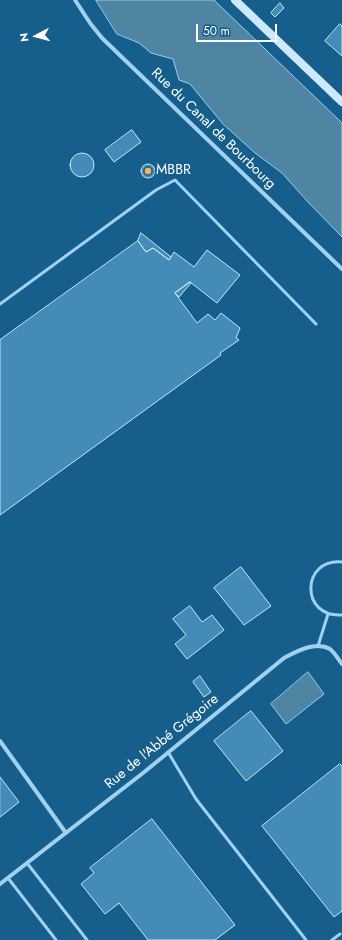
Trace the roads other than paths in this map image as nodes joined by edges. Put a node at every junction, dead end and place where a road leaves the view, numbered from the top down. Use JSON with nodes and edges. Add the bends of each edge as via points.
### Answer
{"nodes":[{"id":1,"x":75,"y":0,"type":"edge"},
{"id":2,"x":235,"y":0,"type":"edge"},
{"id":3,"x":342,"y":102,"type":"edge"},
{"id":4,"x":342,"y":269,"type":"edge"},
{"id":5,"x":0,"y":304,"type":"edge"},
{"id":6,"x":316,"y":324,"type":"dead end"},
{"id":7,"x":342,"y":562,"type":"edge"},
{"id":8,"x":328,"y":614,"type":"junction"},
{"id":9,"x":342,"y":615,"type":"edge"},
{"id":10,"x":318,"y":646,"type":"junction"},
{"id":11,"x":342,"y":664,"type":"edge"},
{"id":12,"x":0,"y":741,"type":"edge"},
{"id":13,"x":168,"y":752,"type":"junction"},
{"id":14,"x":66,"y":833,"type":"junction"},
{"id":15,"x":27,"y":863,"type":"junction"},
{"id":16,"x":8,"y":878,"type":"junction"},
{"id":17,"x":0,"y":884,"type":"edge"},
{"id":18,"x":340,"y":934,"type":"dead end"},
{"id":19,"x":56,"y":940,"type":"edge"},
{"id":20,"x":87,"y":940,"type":"edge"},
{"id":21,"x":306,"y":940,"type":"edge"},
{"id":22,"x":332,"y":940,"type":"edge"}],
"edges":[{"from":1,"to":4,"type":"street","name":"Rue du Canal de Bourbourg","via":[[102,38]]},
{"from":2,"to":3,"type":"main road"},
{"from":5,"to":6,"type":"lane","via":[[156,190],[175,180]]},
{"from":7,"to":8,"type":"lane","via":[[336,561],[321,567],[312,580],[310,588],[313,600],[320,610]]},
{"from":8,"to":9,"type":"lane"},
{"from":8,"to":10,"type":"lane"},
{"from":10,"to":11,"type":"street","via":[[330,649]]},
{"from":10,"to":13,"type":"street","name":"Rue de l'Abbé Grégoire","via":[[303,648],[284,658]]},
{"from":12,"to":14,"type":"street"},
{"from":13,"to":14,"type":"street","name":"Rue de l'Abbé Grégoire"},
{"from":13,"to":21,"type":"lane","via":[[196,799]]},
{"from":14,"to":15,"type":"street","name":"Rue de l'Abbé Grégoire"},
{"from":15,"to":16,"type":"street","name":"Rue de l'Abbé Grégoire"},
{"from":15,"to":20,"type":"lane"},
{"from":16,"to":17,"type":"street","name":"Rue de l'Abbé Grégoire"},
{"from":16,"to":19,"type":"lane"},
{"from":18,"to":22,"type":"lane"}]}
